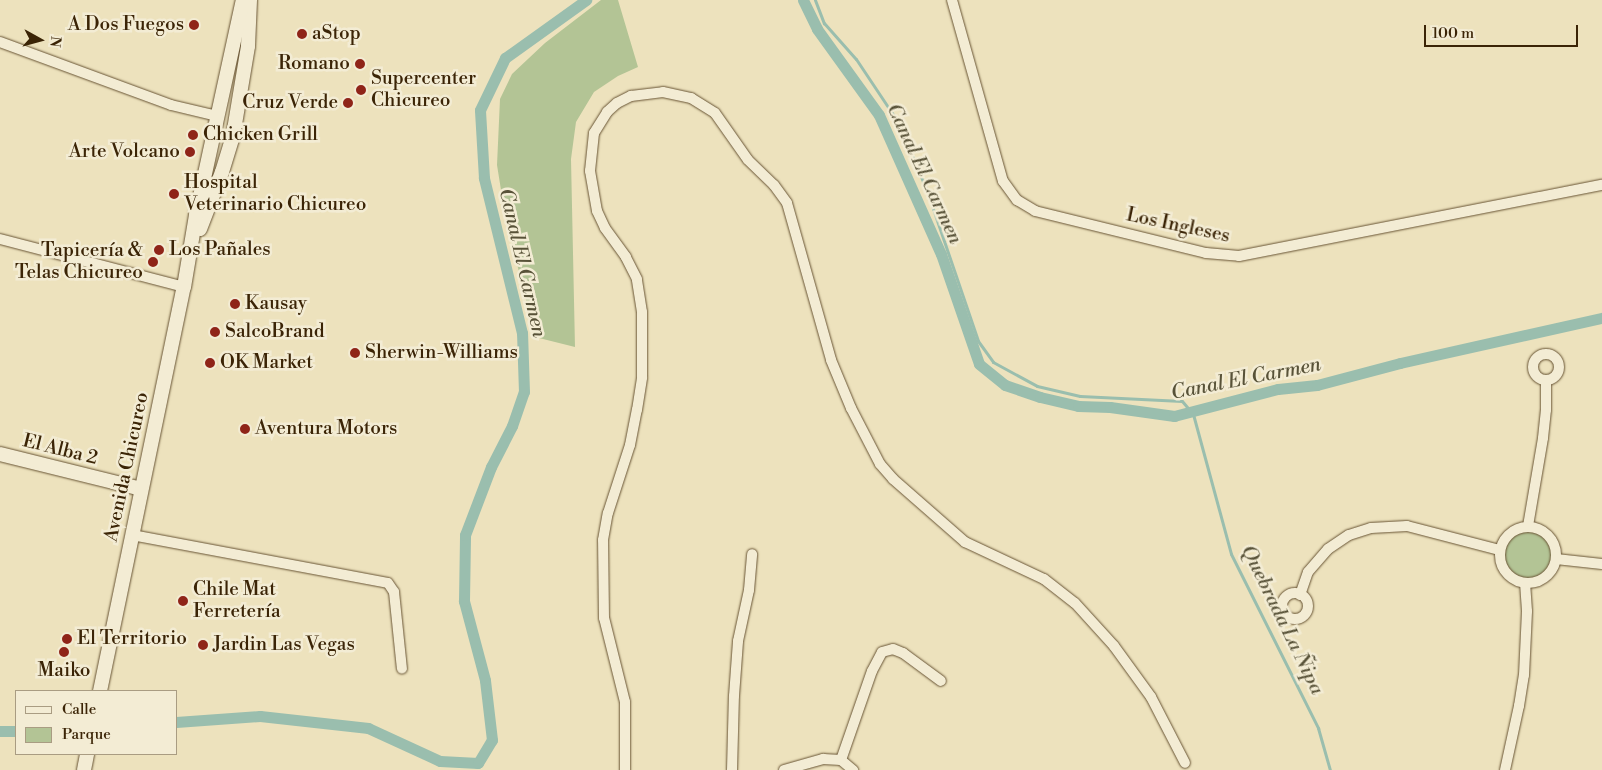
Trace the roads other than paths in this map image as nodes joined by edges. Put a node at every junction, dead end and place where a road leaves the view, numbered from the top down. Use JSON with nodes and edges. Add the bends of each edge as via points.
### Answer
{"nodes":[{"id":1,"x":243,"y":0,"type":"edge"},
{"id":2,"x":250,"y":0,"type":"edge"},
{"id":3,"x":952,"y":0,"type":"edge"},
{"id":4,"x":0,"y":42,"type":"edge"},
{"id":5,"x":217,"y":116,"type":"junction"},
{"id":6,"x":1602,"y":185,"type":"edge"},
{"id":7,"x":0,"y":239,"type":"edge"},
{"id":8,"x":191,"y":251,"type":"junction"},
{"id":9,"x":184,"y":288,"type":"junction"},
{"id":10,"x":1546,"y":380,"type":"dead end"},
{"id":11,"x":0,"y":454,"type":"edge"},
{"id":12,"x":141,"y":489,"type":"junction"},
{"id":13,"x":1528,"y":526,"type":"junction"},
{"id":14,"x":132,"y":535,"type":"junction"},
{"id":15,"x":1500,"y":550,"type":"junction"},
{"id":16,"x":752,"y":554,"type":"dead end"},
{"id":17,"x":1556,"y":558,"type":"junction"},
{"id":18,"x":1602,"y":564,"type":"edge"},
{"id":19,"x":1525,"y":583,"type":"junction"},
{"id":20,"x":1300,"y":595,"type":"dead end"},
{"id":21,"x":402,"y":669,"type":"dead end"},
{"id":22,"x":941,"y":681,"type":"dead end"},
{"id":23,"x":100,"y":690,"type":"edge"},
{"id":24,"x":87,"y":755,"type":"edge"},
{"id":25,"x":842,"y":760,"type":"junction"},
{"id":26,"x":1185,"y":764,"type":"dead end"},
{"id":27,"x":84,"y":770,"type":"edge"},
{"id":28,"x":625,"y":770,"type":"edge"},
{"id":29,"x":732,"y":770,"type":"edge"},
{"id":30,"x":784,"y":770,"type":"edge"},
{"id":31,"x":853,"y":770,"type":"edge"},
{"id":32,"x":1505,"y":770,"type":"edge"}],
"edges":[{"from":1,"to":5,"type":"main road","name":"Avenida Chicureo"},
{"from":2,"to":8,"type":"main road","name":"Avenida Chicureo","via":[[248,46],[233,136]]},
{"from":3,"to":6,"type":"street","name":"Los Ingleses","via":[[1003,181],[1017,200],[1035,210],[1206,253],[1238,256]]},
{"from":4,"to":5,"type":"street","via":[[171,105]]},
{"from":5,"to":8,"type":"main road","name":"Avenida Chicureo"},
{"from":7,"to":9,"type":"street"},
{"from":8,"to":9,"type":"main road","name":"Avenida Chicureo"},
{"from":9,"to":12,"type":"main road","name":"Avenida Chicureo"},
{"from":10,"to":13,"type":"street","via":[[1544,428]]},
{"from":11,"to":12,"type":"main road","name":"El Alba 2"},
{"from":12,"to":14,"type":"main road","name":"Avenida Chicureo"},
{"from":13,"to":15,"type":"street","via":[[1510,533]]},
{"from":13,"to":17,"type":"street","via":[[1547,533],[1555,545]]},
{"from":14,"to":21,"type":"street","via":[[388,583],[394,592]]},
{"from":14,"to":23,"type":"main road","name":"Avenida Chicureo"},
{"from":15,"to":19,"type":"street","via":[[1504,570],[1513,579]]},
{"from":15,"to":20,"type":"street","via":[[1407,526],[1371,528],[1349,535],[1324,553],[1308,572]]},
{"from":16,"to":29,"type":"street","via":[[749,590],[737,651]]},
{"from":17,"to":18,"type":"street"},
{"from":17,"to":19,"type":"street","via":[[1548,575],[1538,582]]},
{"from":19,"to":32,"type":"street","via":[[1524,675]]},
{"from":22,"to":25,"type":"street","via":[[902,652],[893,649],[882,652],[872,671]]},
{"from":24,"to":27,"type":"main road"},
{"from":25,"to":30,"type":"street","via":[[823,759]]},
{"from":25,"to":31,"type":"street"},
{"from":26,"to":28,"type":"street","via":[[1142,684],[1114,646],[1075,603],[1037,575],[965,542],[892,479],[880,464],[850,408],[831,360],[784,199],[748,160],[715,114],[691,98],[663,92],[631,96],[607,112],[594,134],[590,171],[597,212],[637,279],[642,312],[642,376],[637,410],[603,540],[604,618],[625,702]]}]}
